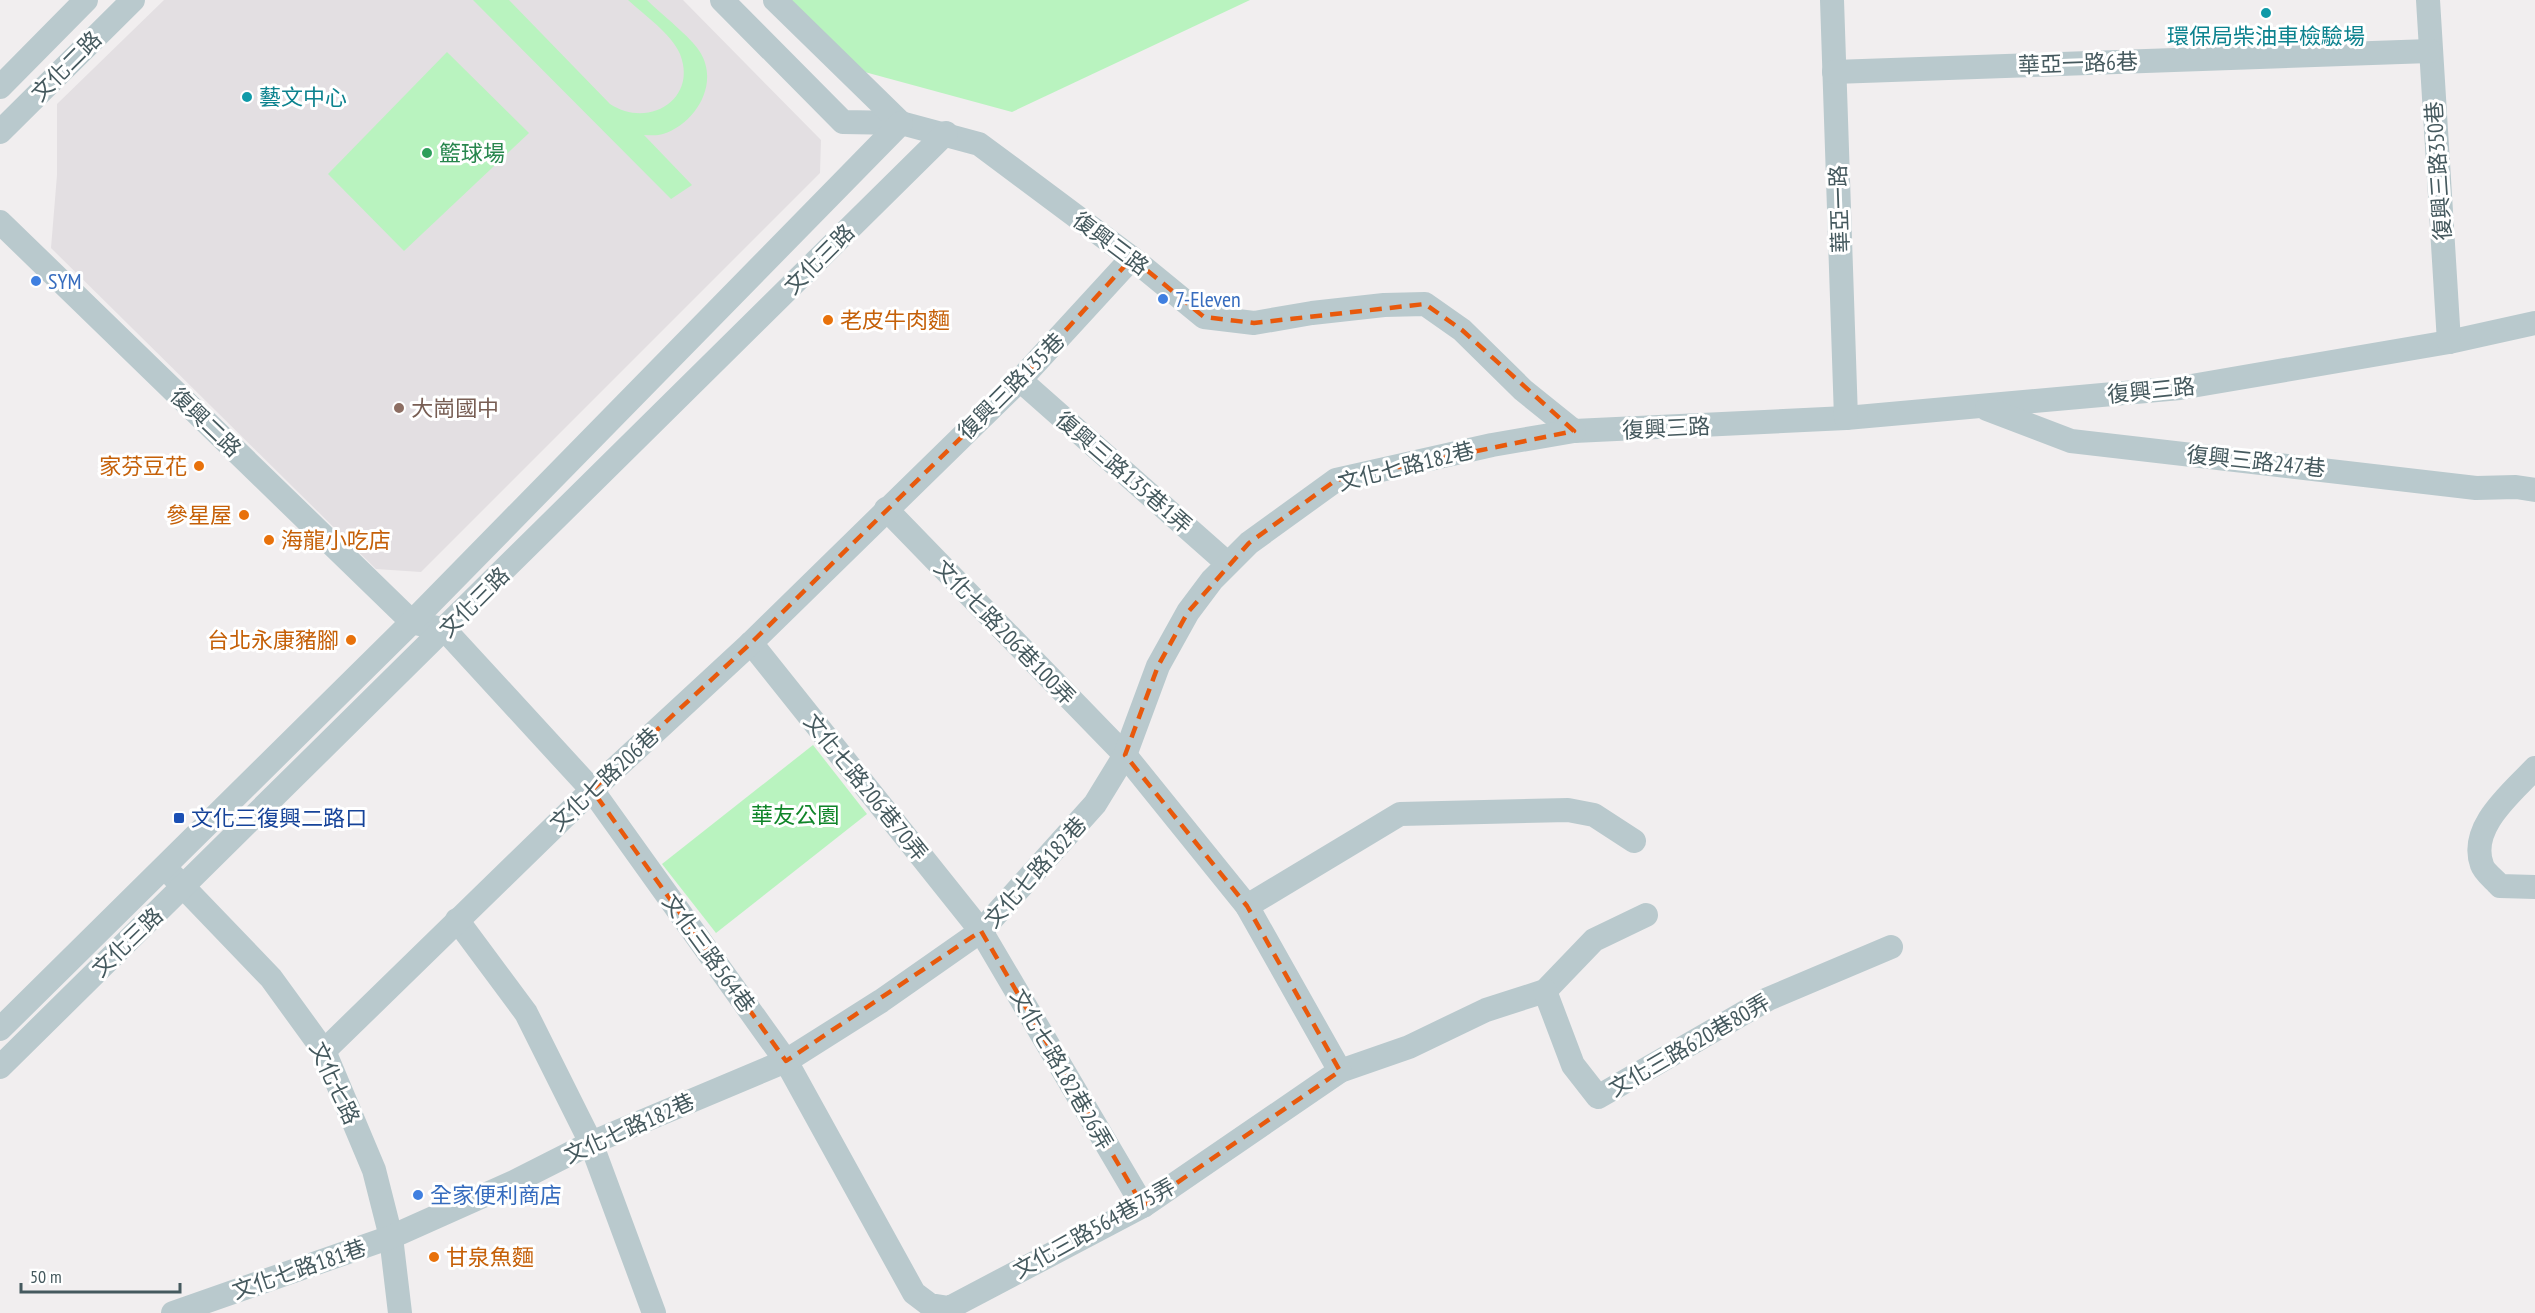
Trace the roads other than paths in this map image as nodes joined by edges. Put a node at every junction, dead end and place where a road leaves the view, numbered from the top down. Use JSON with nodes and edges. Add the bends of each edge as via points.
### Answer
{"nodes":[{"id":1,"x":86,"y":0,"type":"edge"},
{"id":2,"x":133,"y":0,"type":"edge"},
{"id":3,"x":722,"y":0,"type":"edge"},
{"id":4,"x":775,"y":0,"type":"edge"},
{"id":5,"x":1832,"y":0,"type":"edge"},
{"id":6,"x":2428,"y":0,"type":"edge"},
{"id":7,"x":2430,"y":51,"type":"junction"},
{"id":8,"x":1834,"y":72,"type":"junction"},
{"id":9,"x":0,"y":87,"type":"edge"},
{"id":10,"x":901,"y":123,"type":"junction"},
{"id":11,"x":0,"y":132,"type":"edge"},
{"id":12,"x":946,"y":134,"type":"junction"},
{"id":13,"x":0,"y":222,"type":"edge"},
{"id":14,"x":1132,"y":258,"type":"junction"},
{"id":15,"x":2535,"y":323,"type":"edge"},
{"id":16,"x":2449,"y":342,"type":"junction"},
{"id":17,"x":1020,"y":380,"type":"junction"},
{"id":18,"x":1982,"y":407,"type":"junction"},
{"id":19,"x":1846,"y":418,"type":"junction"},
{"id":20,"x":1574,"y":431,"type":"junction"},
{"id":21,"x":2535,"y":490,"type":"edge"},
{"id":22,"x":886,"y":509,"type":"junction"},
{"id":23,"x":1227,"y":563,"type":"junction"},
{"id":24,"x":412,"y":622,"type":"junction"},
{"id":25,"x":445,"y":630,"type":"junction"},
{"id":26,"x":751,"y":643,"type":"junction"},
{"id":27,"x":1125,"y":755,"type":"junction"},
{"id":28,"x":2535,"y":768,"type":"edge"},
{"id":29,"x":592,"y":790,"type":"junction"},
{"id":30,"x":1634,"y":842,"type":"dead end"},
{"id":31,"x":164,"y":867,"type":"junction"},
{"id":32,"x":184,"y":886,"type":"junction"},
{"id":33,"x":2535,"y":887,"type":"edge"},
{"id":34,"x":1247,"y":906,"type":"junction"},
{"id":35,"x":1646,"y":915,"type":"dead end"},
{"id":36,"x":457,"y":920,"type":"junction"},
{"id":37,"x":981,"y":931,"type":"junction"},
{"id":38,"x":1891,"y":947,"type":"dead end"},
{"id":39,"x":1545,"y":991,"type":"junction"},
{"id":40,"x":0,"y":1029,"type":"edge"},
{"id":41,"x":324,"y":1051,"type":"junction"},
{"id":42,"x":786,"y":1061,"type":"junction"},
{"id":43,"x":0,"y":1068,"type":"edge"},
{"id":44,"x":1340,"y":1071,"type":"junction"},
{"id":45,"x":591,"y":1143,"type":"junction"},
{"id":46,"x":1143,"y":1206,"type":"junction"},
{"id":47,"x":391,"y":1237,"type":"junction"},
{"id":48,"x":930,"y":1305,"type":"joint"},
{"id":49,"x":211,"y":1306,"type":"edge"},
{"id":50,"x":173,"y":1313,"type":"edge"},
{"id":51,"x":400,"y":1313,"type":"edge"},
{"id":52,"x":654,"y":1313,"type":"edge"}],
"edges":[{"from":1,"to":9,"type":"street","name":"文化二路"},
{"from":2,"to":11,"type":"street","name":"文化二路"},
{"from":3,"to":10,"type":"street","name":"復興三路","via":[[843,122]]},
{"from":4,"to":10,"type":"street"},
{"from":5,"to":8,"type":"street","name":"華亞一路"},
{"from":6,"to":7,"type":"street","name":"復興三路350巷"},
{"from":7,"to":8,"type":"street","name":"華亞一路6巷"},
{"from":7,"to":16,"type":"street","name":"復興三路350巷"},
{"from":8,"to":19,"type":"street","name":"華亞一路"},
{"from":10,"to":12,"type":"street","name":"復興三路"},
{"from":10,"to":24,"type":"street","name":"文化三路"},
{"from":12,"to":14,"type":"street","name":"復興三路","via":[[979,144]]},
{"from":12,"to":25,"type":"street","name":"文化三路"},
{"from":13,"to":24,"type":"street","name":"復興二路"},
{"from":14,"to":17,"type":"street","name":"復興三路135巷"},
{"from":14,"to":20,"type":"street","name":"復興三路","via":[[1204,317],[1254,323],[1384,305],[1425,304],[1462,330],[1523,390]]},
{"from":15,"to":16,"type":"street","name":"復興三路"},
{"from":16,"to":18,"type":"street","name":"復興三路","via":[[2180,388]]},
{"from":17,"to":22,"type":"street","name":"復興三路135巷"},
{"from":17,"to":23,"type":"street","name":"復興三路135巷1弄"},
{"from":18,"to":19,"type":"street","name":"復興三路"},
{"from":18,"to":21,"type":"street","name":"復興三路247巷","via":[[2072,441],[2476,488]]},
{"from":19,"to":20,"type":"street","name":"復興三路"},
{"from":20,"to":23,"type":"street","name":"文化七路182巷","via":[[1336,480]]},
{"from":22,"to":26,"type":"street","name":"文化七路206巷"},
{"from":22,"to":27,"type":"street","name":"文化七路206巷100弄"},
{"from":23,"to":27,"type":"street","name":"文化七路182巷","via":[[1188,612],[1158,666]]},
{"from":24,"to":25,"type":"street"},
{"from":24,"to":31,"type":"street","name":"文化三路"},
{"from":25,"to":29,"type":"street","name":"文化三路564巷"},
{"from":25,"to":32,"type":"street","name":"文化三路"},
{"from":26,"to":29,"type":"street","name":"文化七路206巷"},
{"from":26,"to":37,"type":"street","name":"文化七路206巷70弄"},
{"from":27,"to":34,"type":"street","name":"文化七路206巷100弄"},
{"from":27,"to":37,"type":"street","name":"文化七路182巷","via":[[1095,804]]},
{"from":28,"to":33,"type":"street","via":[[2493,813],[2480,843],[2482,866],[2500,886]]},
{"from":29,"to":36,"type":"street","name":"文化七路206巷"},
{"from":29,"to":42,"type":"street","name":"文化三路564巷"},
{"from":30,"to":34,"type":"street","via":[[1594,815],[1568,810],[1400,814]]},
{"from":31,"to":32,"type":"street","name":"文化七路"},
{"from":31,"to":40,"type":"street","name":"文化三路"},
{"from":32,"to":41,"type":"street","name":"文化七路","via":[[271,978]]},
{"from":32,"to":43,"type":"street","name":"文化三路"},
{"from":34,"to":44,"type":"street"},
{"from":35,"to":39,"type":"street","via":[[1594,940]]},
{"from":36,"to":41,"type":"street","name":"文化七路206巷"},
{"from":36,"to":45,"type":"street","via":[[526,1013]]},
{"from":37,"to":42,"type":"street","name":"文化七路182巷"},
{"from":37,"to":46,"type":"street","name":"文化七路182巷26弄"},
{"from":38,"to":39,"type":"street","name":"文化三路620巷80弄","via":[[1768,999],[1598,1097],[1573,1065]]},
{"from":39,"to":44,"type":"street","via":[[1486,1010],[1409,1047]]},
{"from":41,"to":47,"type":"street","name":"文化七路","via":[[374,1170]]},
{"from":42,"to":45,"type":"street","name":"文化七路182巷"},
{"from":42,"to":48,"type":"street","name":"文化三路564巷","via":[[914,1293]]},
{"from":44,"to":46,"type":"street","name":"文化三路564巷75弄"},
{"from":45,"to":47,"type":"street","name":"文化七路182巷"},
{"from":45,"to":52,"type":"street"},
{"from":46,"to":48,"type":"street","name":"文化三路564巷75弄","via":[[949,1308]]},
{"from":47,"to":49,"type":"street","name":"文化七路181巷"},
{"from":47,"to":51,"type":"street","name":"文化七路"},
{"from":49,"to":50,"type":"street","name":"文化七路181巷"}]}
